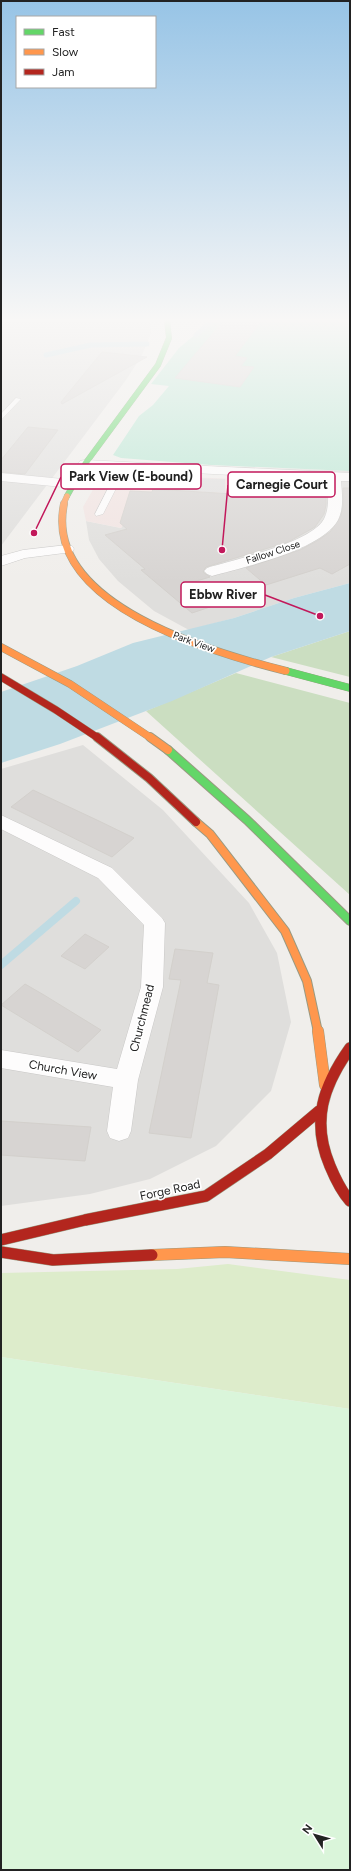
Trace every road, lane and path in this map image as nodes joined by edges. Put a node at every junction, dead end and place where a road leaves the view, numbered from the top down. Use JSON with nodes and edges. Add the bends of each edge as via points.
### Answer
{"nodes":[{"id":1,"x":11,"y":407,"type":"edge"},
{"id":2,"x":127,"y":407,"type":"edge"},
{"id":3,"x":1,"y":418,"type":"edge"},
{"id":4,"x":85,"y":464,"type":"junction"},
{"id":5,"x":123,"y":466,"type":"junction"},
{"id":6,"x":334,"y":477,"type":"junction"},
{"id":7,"x":350,"y":477,"type":"edge"},
{"id":8,"x":1,"y":478,"type":"edge"},
{"id":9,"x":74,"y":484,"type":"junction"},
{"id":10,"x":99,"y":514,"type":"dead end"},
{"id":11,"x":67,"y":549,"type":"junction"},
{"id":12,"x":1,"y":561,"type":"edge"},
{"id":13,"x":212,"y":571,"type":"dead end"},
{"id":14,"x":1,"y":647,"type":"edge"},
{"id":15,"x":1,"y":677,"type":"edge"},
{"id":16,"x":350,"y":688,"type":"edge"},
{"id":17,"x":1,"y":821,"type":"edge"},
{"id":18,"x":350,"y":921,"type":"edge"},
{"id":19,"x":350,"y":1048,"type":"edge"},
{"id":20,"x":1,"y":1059,"type":"edge"},
{"id":21,"x":126,"y":1080,"type":"junction"},
{"id":22,"x":325,"y":1085,"type":"junction"},
{"id":23,"x":319,"y":1111,"type":"junction"},
{"id":24,"x":119,"y":1131,"type":"dead end"},
{"id":25,"x":350,"y":1201,"type":"edge"},
{"id":26,"x":1,"y":1240,"type":"edge"},
{"id":27,"x":1,"y":1252,"type":"edge"},
{"id":28,"x":350,"y":1259,"type":"edge"}],
"edges":[{"from":1,"to":3,"type":"lane"},
{"from":2,"to":4,"type":"main road","name":"Park View"},
{"from":4,"to":5,"type":"street"},
{"from":4,"to":9,"type":"main road","name":"Park View"},
{"from":5,"to":6,"type":"street"},
{"from":5,"to":10,"type":"lane"},
{"from":6,"to":7,"type":"street"},
{"from":6,"to":13,"type":"street","name":"Fallow Close","via":[[335,507],[327,525],[317,534],[303,543]]},
{"from":8,"to":9,"type":"street"},
{"from":9,"to":11,"type":"main road","name":"Park View","via":[[64,502],[61,516]]},
{"from":11,"to":12,"type":"street","via":[[22,554]]},
{"from":11,"to":16,"type":"main road","name":"Park View","via":[[79,570],[99,592],[160,630],[243,660]]},
{"from":14,"to":18,"type":"main road","via":[[70,684],[177,757],[241,814]]},
{"from":15,"to":22,"type":"main road","via":[[44,701],[102,740],[142,772],[210,834],[285,931],[307,981],[317,1024]]},
{"from":17,"to":21,"type":"street","name":"Churchmead","via":[[105,872],[155,923],[152,987]]},
{"from":19,"to":22,"type":"main road","via":[[337,1062]]},
{"from":20,"to":21,"type":"street","name":"Church View"},
{"from":21,"to":24,"type":"street","name":"Churchmead"},
{"from":22,"to":23,"type":"main road"},
{"from":23,"to":25,"type":"main road","via":[[320,1139],[330,1169]]},
{"from":23,"to":26,"type":"main road","name":"Forge Road","via":[[268,1154],[206,1196]]},
{"from":27,"to":28,"type":"main road","via":[[53,1260],[225,1252]]}]}
